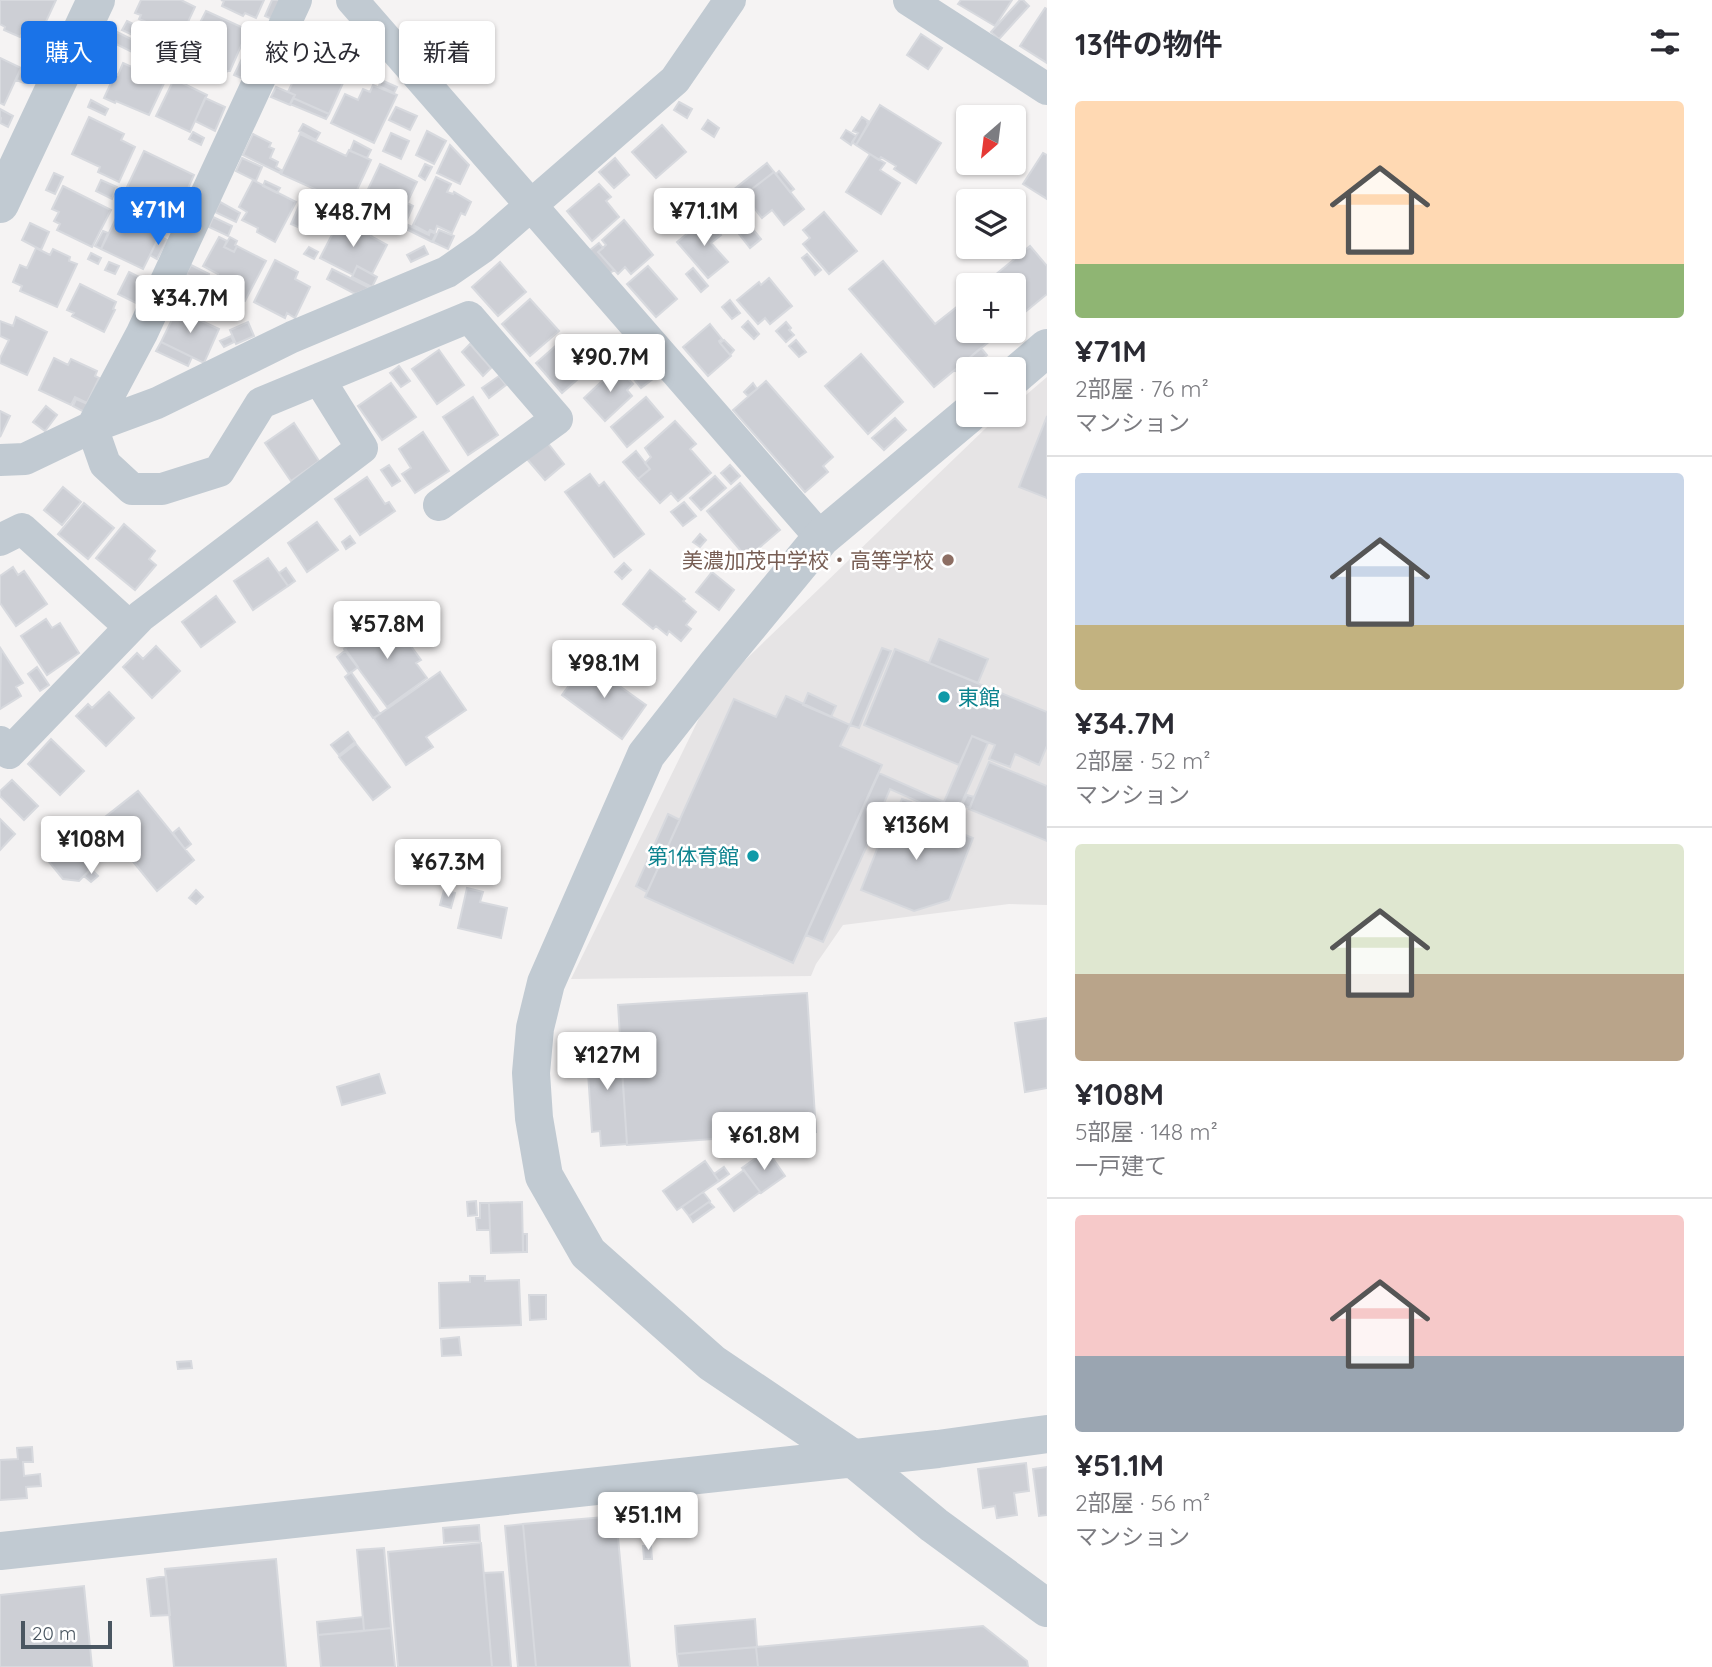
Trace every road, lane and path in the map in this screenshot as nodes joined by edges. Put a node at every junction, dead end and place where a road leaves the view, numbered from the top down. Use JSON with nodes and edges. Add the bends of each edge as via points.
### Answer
{"nodes":[{"id":1,"x":96,"y":0,"type":"edge"},
{"id":2,"x":296,"y":0,"type":"edge"},
{"id":3,"x":352,"y":0,"type":"edge"},
{"id":4,"x":730,"y":0,"type":"edge"},
{"id":5,"x":921,"y":3,"type":"edge"},
{"id":6,"x":1047,"y":89,"type":"edge"},
{"id":7,"x":1,"y":198,"type":"edge"},
{"id":8,"x":532,"y":206,"type":"junction"},
{"id":9,"x":1047,"y":348,"type":"edge"},
{"id":10,"x":1026,"y":366,"type":"edge"},
{"id":11,"x":319,"y":379,"type":"junction"},
{"id":12,"x":956,"y":425,"type":"edge"},
{"id":13,"x":92,"y":427,"type":"junction"},
{"id":14,"x":0,"y":460,"type":"edge"},
{"id":15,"x":439,"y":505,"type":"dead end"},
{"id":16,"x":821,"y":538,"type":"junction"},
{"id":17,"x":0,"y":540,"type":"edge"},
{"id":18,"x":130,"y":627,"type":"junction"},
{"id":19,"x":0,"y":742,"type":"edge"},
{"id":20,"x":1047,"y":1434,"type":"edge"},
{"id":21,"x":854,"y":1459,"type":"junction"},
{"id":22,"x":0,"y":1551,"type":"edge"},
{"id":23,"x":1047,"y":1608,"type":"edge"}],
"edges":[{"from":1,"to":7,"type":"street"},
{"from":2,"to":13,"type":"street","via":[[142,333]]},
{"from":3,"to":8,"type":"street"},
{"from":4,"to":8,"type":"street","via":[[675,80]]},
{"from":5,"to":6,"type":"street"},
{"from":8,"to":13,"type":"street","via":[[447,272],[292,337],[157,403]]},
{"from":8,"to":16,"type":"street"},
{"from":9,"to":10,"type":"street"},
{"from":11,"to":13,"type":"street","via":[[261,402],[219,471],[162,489],[132,489],[105,464]]},
{"from":11,"to":15,"type":"street","via":[[469,317],[557,419]]},
{"from":11,"to":18,"type":"street","via":[[362,448]]},
{"from":12,"to":16,"type":"street"},
{"from":13,"to":14,"type":"street","via":[[25,459]]},
{"from":16,"to":21,"type":"street","via":[[646,755],[546,983],[531,1073],[544,1176],[588,1253],[712,1363]]},
{"from":17,"to":18,"type":"street","via":[[22,529]]},
{"from":18,"to":19,"type":"street","via":[[9,753]]},
{"from":20,"to":21,"type":"street"},
{"from":21,"to":22,"type":"street"},
{"from":21,"to":23,"type":"street"}]}
